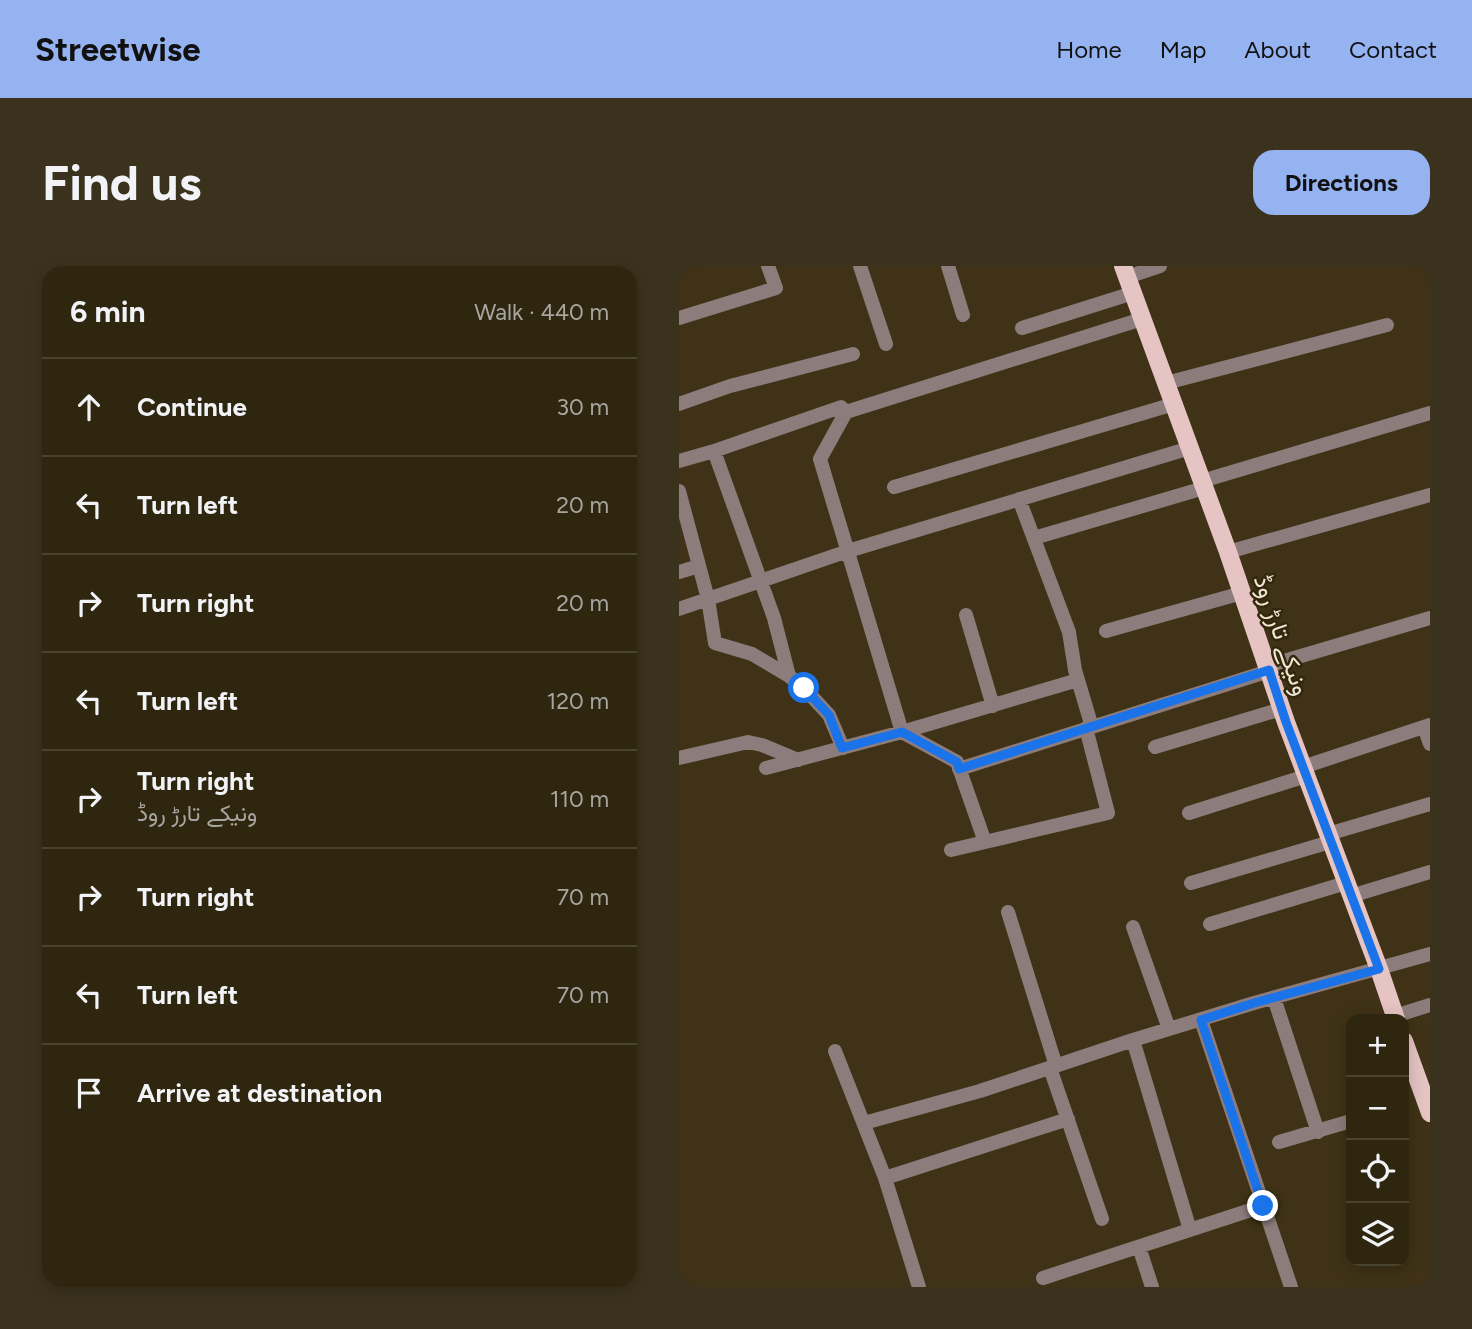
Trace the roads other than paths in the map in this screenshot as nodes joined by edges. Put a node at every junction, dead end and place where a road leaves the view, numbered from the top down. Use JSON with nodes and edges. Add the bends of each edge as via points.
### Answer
{"nodes":[{"id":1,"x":768,"y":266,"type":"edge"},
{"id":2,"x":860,"y":266,"type":"edge"},
{"id":3,"x":948,"y":266,"type":"edge"},
{"id":4,"x":1160,"y":266,"type":"edge"},
{"id":5,"x":1128,"y":279,"type":"edge"},
{"id":6,"x":963,"y":315,"type":"dead end"},
{"id":7,"x":679,"y":318,"type":"edge"},
{"id":8,"x":1142,"y":318,"type":"junction"},
{"id":9,"x":1387,"y":325,"type":"dead end"},
{"id":10,"x":1022,"y":328,"type":"dead end"},
{"id":11,"x":886,"y":344,"type":"dead end"},
{"id":12,"x":853,"y":354,"type":"dead end"},
{"id":13,"x":1166,"y":383,"type":"junction"},
{"id":14,"x":679,"y":404,"type":"edge"},
{"id":15,"x":1174,"y":404,"type":"junction"},
{"id":16,"x":846,"y":412,"type":"junction"},
{"id":17,"x":1430,"y":413,"type":"edge"},
{"id":18,"x":1190,"y":448,"type":"junction"},
{"id":19,"x":714,"y":451,"type":"junction"},
{"id":20,"x":679,"y":461,"type":"edge"},
{"id":21,"x":1203,"y":484,"type":"junction"},
{"id":22,"x":894,"y":487,"type":"dead end"},
{"id":23,"x":679,"y":491,"type":"edge"},
{"id":24,"x":1430,"y":495,"type":"edge"},
{"id":25,"x":1019,"y":499,"type":"junction"},
{"id":26,"x":1034,"y":538,"type":"junction"},
{"id":27,"x":848,"y":551,"type":"junction"},
{"id":28,"x":1228,"y":552,"type":"junction"},
{"id":29,"x":699,"y":566,"type":"junction"},
{"id":30,"x":679,"y":572,"type":"edge"},
{"id":31,"x":761,"y":582,"type":"junction"},
{"id":32,"x":1242,"y":593,"type":"junction"},
{"id":33,"x":708,"y":599,"type":"junction"},
{"id":34,"x":679,"y":608,"type":"edge"},
{"id":35,"x":966,"y":615,"type":"dead end"},
{"id":36,"x":1430,"y":618,"type":"edge"},
{"id":37,"x":1106,"y":631,"type":"dead end"},
{"id":38,"x":1268,"y":668,"type":"junction"},
{"id":39,"x":789,"y":676,"type":"junction"},
{"id":40,"x":1078,"y":680,"type":"junction"},
{"id":41,"x":993,"y":706,"type":"junction"},
{"id":42,"x":1281,"y":709,"type":"junction"},
{"id":43,"x":1427,"y":726,"type":"edge"},
{"id":44,"x":1089,"y":728,"type":"junction"},
{"id":45,"x":902,"y":732,"type":"junction"},
{"id":46,"x":1430,"y":744,"type":"edge"},
{"id":47,"x":1155,"y":747,"type":"dead end"},
{"id":48,"x":842,"y":748,"type":"junction"},
{"id":49,"x":679,"y":758,"type":"edge"},
{"id":50,"x":798,"y":760,"type":"junction"},
{"id":51,"x":766,"y":768,"type":"dead end"},
{"id":52,"x":959,"y":769,"type":"junction"},
{"id":53,"x":1304,"y":772,"type":"junction"},
{"id":54,"x":1430,"y":804,"type":"edge"},
{"id":55,"x":1189,"y":813,"type":"dead end"},
{"id":56,"x":1329,"y":838,"type":"junction"},
{"id":57,"x":985,"y":842,"type":"junction"},
{"id":58,"x":951,"y":850,"type":"dead end"},
{"id":59,"x":1430,"y":872,"type":"edge"},
{"id":60,"x":1191,"y":883,"type":"dead end"},
{"id":61,"x":1349,"y":890,"type":"junction"},
{"id":62,"x":1008,"y":912,"type":"dead end"},
{"id":63,"x":1210,"y":924,"type":"dead end"},
{"id":64,"x":1133,"y":927,"type":"dead end"},
{"id":65,"x":1430,"y":954,"type":"edge"},
{"id":66,"x":1379,"y":969,"type":"junction"},
{"id":67,"x":1274,"y":998,"type":"junction"},
{"id":68,"x":1430,"y":1005,"type":"edge"},
{"id":69,"x":1394,"y":1014,"type":"edge"},
{"id":70,"x":1406,"y":1014,"type":"edge"},
{"id":71,"x":1201,"y":1020,"type":"junction"},
{"id":72,"x":1169,"y":1030,"type":"junction"},
{"id":73,"x":1133,"y":1040,"type":"junction"},
{"id":74,"x":835,"y":1051,"type":"dead end"},
{"id":75,"x":1409,"y":1055,"type":"edge"},
{"id":76,"x":1053,"y":1067,"type":"junction"},
{"id":77,"x":1429,"y":1110,"type":"edge"},
{"id":78,"x":1069,"y":1119,"type":"junction"},
{"id":79,"x":864,"y":1123,"type":"junction"},
{"id":80,"x":1346,"y":1123,"type":"edge"},
{"id":81,"x":1318,"y":1132,"type":"junction"},
{"id":82,"x":1279,"y":1142,"type":"dead end"},
{"id":83,"x":884,"y":1178,"type":"junction"},
{"id":84,"x":1263,"y":1206,"type":"junction"},
{"id":85,"x":1102,"y":1219,"type":"dead end"},
{"id":86,"x":1190,"y":1230,"type":"junction"},
{"id":87,"x":1139,"y":1247,"type":"junction"},
{"id":88,"x":1043,"y":1278,"type":"dead end"},
{"id":89,"x":919,"y":1287,"type":"edge"},
{"id":90,"x":1152,"y":1287,"type":"edge"},
{"id":91,"x":1291,"y":1287,"type":"edge"}],
"edges":[{"from":1,"to":7,"type":"street","via":[[776,288]]},
{"from":2,"to":11,"type":"street"},
{"from":3,"to":6,"type":"street"},
{"from":4,"to":5,"type":"street"},
{"from":5,"to":8,"type":"main road","name":"ونیکے تارڑ روڈ"},
{"from":5,"to":10,"type":"street"},
{"from":8,"to":13,"type":"main road","name":"ونیکے تارڑ روڈ"},
{"from":8,"to":16,"type":"street"},
{"from":9,"to":13,"type":"street"},
{"from":12,"to":14,"type":"street"},
{"from":13,"to":15,"type":"main road","name":"ونیکے تارڑ روڈ"},
{"from":15,"to":18,"type":"main road","name":"ونیکے تارڑ روڈ"},
{"from":15,"to":22,"type":"street"},
{"from":16,"to":19,"type":"street","via":[[841,407]]},
{"from":16,"to":27,"type":"street","via":[[820,459]]},
{"from":17,"to":21,"type":"street"},
{"from":18,"to":21,"type":"main road","name":"ونیکے تارڑ روڈ"},
{"from":18,"to":25,"type":"street"},
{"from":19,"to":20,"type":"street"},
{"from":19,"to":31,"type":"street"},
{"from":21,"to":26,"type":"street"},
{"from":21,"to":28,"type":"main road","name":"ونیکے تارڑ روڈ"},
{"from":23,"to":29,"type":"street"},
{"from":24,"to":28,"type":"street"},
{"from":25,"to":26,"type":"street"},
{"from":25,"to":27,"type":"street"},
{"from":26,"to":40,"type":"street","via":[[1069,632]]},
{"from":27,"to":31,"type":"street"},
{"from":27,"to":45,"type":"street"},
{"from":28,"to":32,"type":"main road","name":"ونیکے تارڑ روڈ"},
{"from":29,"to":30,"type":"street"},
{"from":29,"to":33,"type":"street"},
{"from":31,"to":33,"type":"street"},
{"from":31,"to":39,"type":"street"},
{"from":32,"to":37,"type":"street"},
{"from":32,"to":38,"type":"main road","name":"ونیکے تارڑ روڈ"},
{"from":33,"to":34,"type":"street"},
{"from":33,"to":39,"type":"street","via":[[715,643],[752,654]]},
{"from":35,"to":41,"type":"street"},
{"from":36,"to":38,"type":"street"},
{"from":38,"to":42,"type":"main road","name":"ونیکے تارڑ روڈ"},
{"from":38,"to":44,"type":"street"},
{"from":39,"to":48,"type":"street","via":[[829,715]]},
{"from":40,"to":41,"type":"street"},
{"from":40,"to":44,"type":"street"},
{"from":41,"to":45,"type":"street"},
{"from":42,"to":47,"type":"street"},
{"from":42,"to":53,"type":"main road","name":"ونیکے تارڑ روڈ"},
{"from":43,"to":46,"type":"street"},
{"from":43,"to":53,"type":"street"},
{"from":44,"to":52,"type":"street"},
{"from":44,"to":57,"type":"street","via":[[1108,813]]},
{"from":45,"to":48,"type":"street"},
{"from":45,"to":52,"type":"street","via":[[957,762]]},
{"from":48,"to":50,"type":"street"},
{"from":49,"to":50,"type":"street","via":[[748,742]]},
{"from":50,"to":51,"type":"street"},
{"from":52,"to":57,"type":"street"},
{"from":53,"to":55,"type":"street"},
{"from":53,"to":56,"type":"main road","name":"ونیکے تارڑ روڈ"},
{"from":54,"to":56,"type":"street"},
{"from":56,"to":60,"type":"street"},
{"from":56,"to":61,"type":"main road","name":"ونیکے تارڑ روڈ"},
{"from":57,"to":58,"type":"street"},
{"from":59,"to":61,"type":"street"},
{"from":61,"to":63,"type":"street"},
{"from":61,"to":66,"type":"main road","name":"ونیکے تارڑ روڈ"},
{"from":62,"to":76,"type":"street"},
{"from":64,"to":72,"type":"street"},
{"from":65,"to":66,"type":"street"},
{"from":66,"to":67,"type":"street"},
{"from":66,"to":69,"type":"main road","name":"ونیکے تارڑ روڈ"},
{"from":67,"to":71,"type":"street"},
{"from":67,"to":81,"type":"street"},
{"from":68,"to":70,"type":"street"},
{"from":71,"to":72,"type":"street"},
{"from":71,"to":84,"type":"street"},
{"from":72,"to":73,"type":"street"},
{"from":73,"to":76,"type":"street"},
{"from":73,"to":86,"type":"street"},
{"from":74,"to":79,"type":"street"},
{"from":75,"to":77,"type":"main road"},
{"from":76,"to":78,"type":"street"},
{"from":76,"to":79,"type":"street"},
{"from":78,"to":83,"type":"street"},
{"from":78,"to":85,"type":"street"},
{"from":79,"to":83,"type":"street"},
{"from":80,"to":81,"type":"street"},
{"from":81,"to":82,"type":"street"},
{"from":83,"to":89,"type":"street"},
{"from":84,"to":86,"type":"street"},
{"from":84,"to":91,"type":"street"},
{"from":86,"to":87,"type":"street"},
{"from":87,"to":88,"type":"street"},
{"from":87,"to":90,"type":"street"}]}
